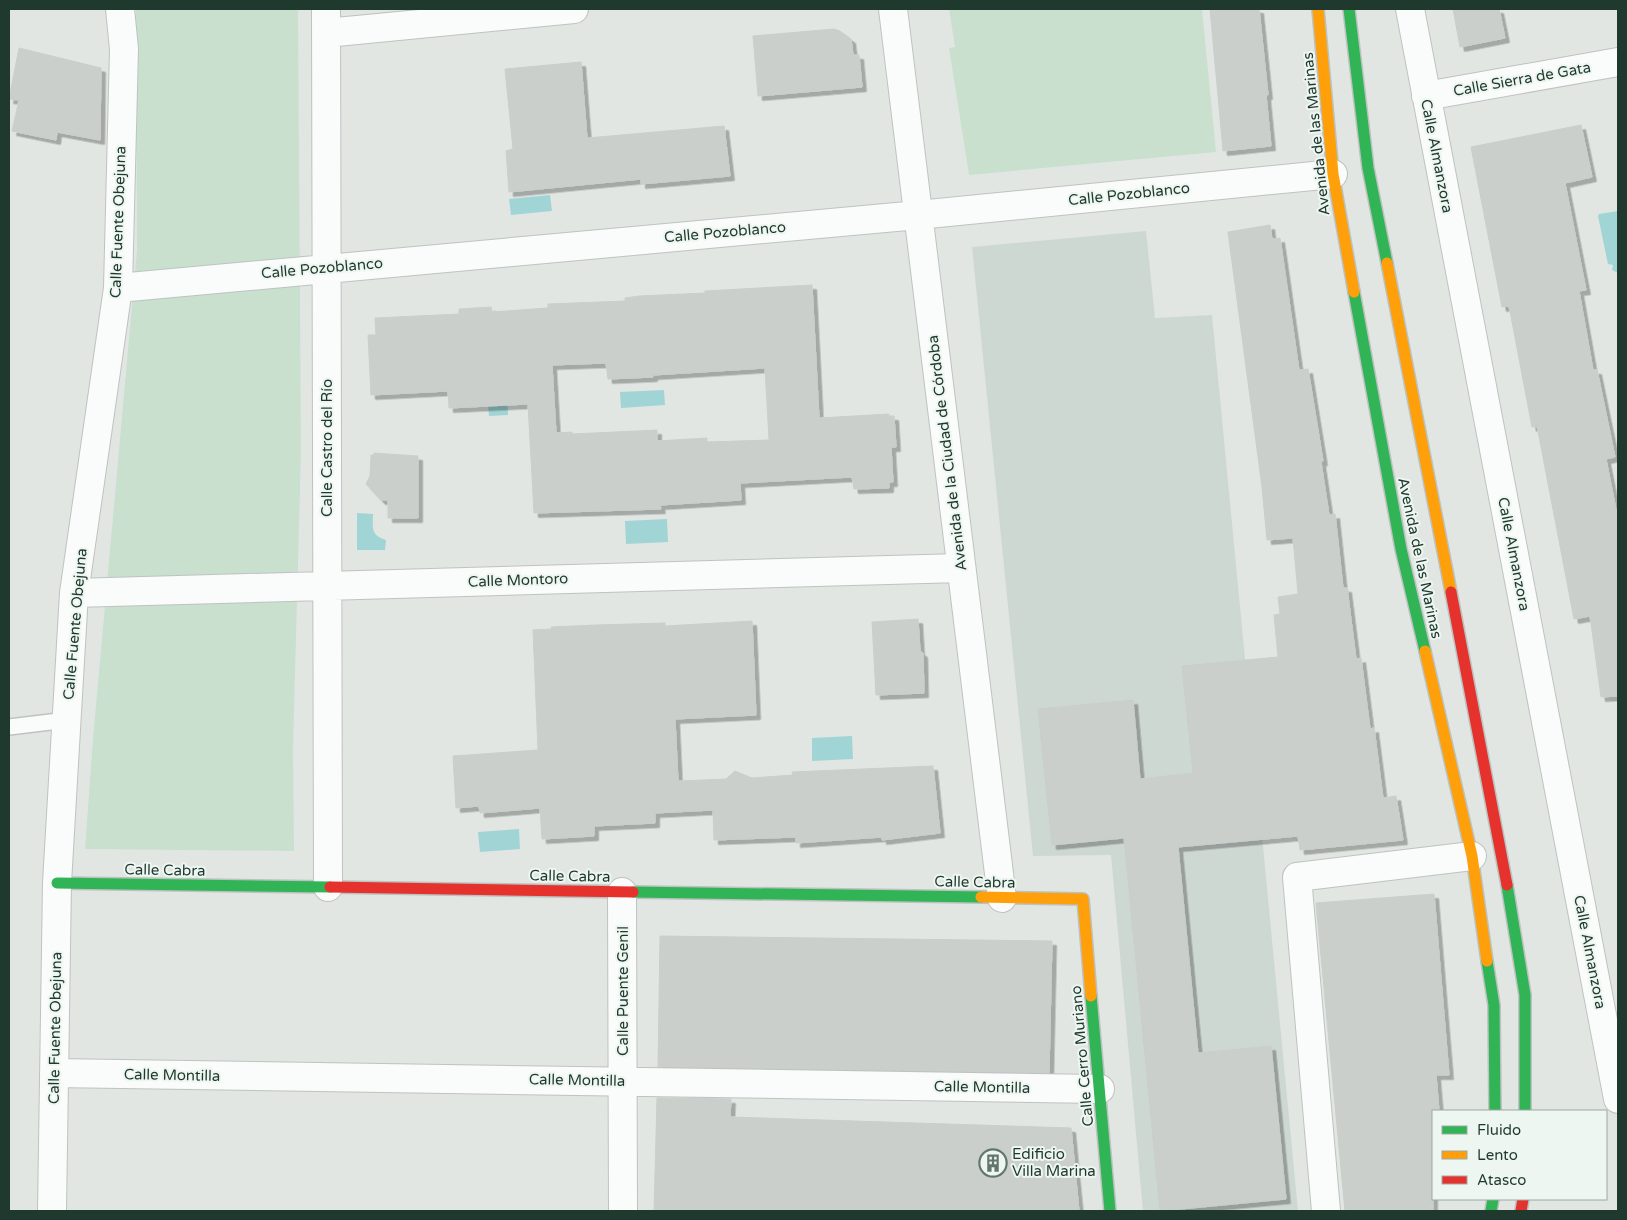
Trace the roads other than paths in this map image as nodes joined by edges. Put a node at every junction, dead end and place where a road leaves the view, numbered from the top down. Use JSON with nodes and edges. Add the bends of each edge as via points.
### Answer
{"nodes":[{"id":1,"x":120,"y":9,"type":"edge"},
{"id":2,"x":574,"y":9,"type":"edge"},
{"id":3,"x":893,"y":9,"type":"edge"},
{"id":4,"x":1318,"y":9,"type":"edge"},
{"id":5,"x":1349,"y":9,"type":"edge"},
{"id":6,"x":1410,"y":9,"type":"edge"},
{"id":7,"x":326,"y":21,"type":"edge"},
{"id":8,"x":1618,"y":62,"type":"edge"},
{"id":9,"x":1426,"y":96,"type":"junction"},
{"id":10,"x":1333,"y":174,"type":"junction"},
{"id":11,"x":918,"y":215,"type":"junction"},
{"id":12,"x":326,"y":268,"type":"junction"},
{"id":13,"x":118,"y":288,"type":"junction"},
{"id":14,"x":961,"y":568,"type":"junction"},
{"id":15,"x":327,"y":585,"type":"junction"},
{"id":16,"x":74,"y":593,"type":"junction"},
{"id":17,"x":67,"y":720,"type":"junction"},
{"id":18,"x":9,"y":727,"type":"edge"},
{"id":19,"x":1472,"y":856,"type":"junction"},
{"id":20,"x":57,"y":883,"type":"junction"},
{"id":21,"x":328,"y":887,"type":"junction"},
{"id":22,"x":622,"y":892,"type":"junction"},
{"id":23,"x":1002,"y":898,"type":"junction"},
{"id":24,"x":1083,"y":899,"type":"joint"},
{"id":25,"x":54,"y":1073,"type":"junction"},
{"id":26,"x":623,"y":1081,"type":"junction"},
{"id":27,"x":1100,"y":1089,"type":"junction"},
{"id":28,"x":1618,"y":1099,"type":"edge"},
{"id":29,"x":1495,"y":1110,"type":"edge"},
{"id":30,"x":1525,"y":1110,"type":"edge"},
{"id":31,"x":52,"y":1211,"type":"edge"},
{"id":32,"x":623,"y":1211,"type":"edge"},
{"id":33,"x":1110,"y":1211,"type":"edge"},
{"id":34,"x":1326,"y":1211,"type":"edge"}],
"edges":[{"from":1,"to":13,"type":"street","name":"Calle Fuente Obejuna","via":[[124,49]]},
{"from":2,"to":7,"type":"street"},
{"from":3,"to":11,"type":"street","name":"Avenida de la Ciudad de Córdoba"},
{"from":4,"to":10,"type":"street","name":"Avenida de las Marinas"},
{"from":5,"to":30,"type":"street","name":"Avenida de las Marinas","via":[[1368,168],[1501,848],[1522,975]]},
{"from":6,"to":9,"type":"street","name":"Calle Almanzora"},
{"from":7,"to":12,"type":"street","name":"Calle Castro del Río"},
{"from":8,"to":9,"type":"street","name":"Calle Sierra de Gata"},
{"from":9,"to":28,"type":"street","name":"Calle Almanzora"},
{"from":10,"to":11,"type":"street","name":"Calle Pozoblanco"},
{"from":10,"to":19,"type":"street","name":"Avenida de las Marinas","via":[[1401,549]]},
{"from":11,"to":12,"type":"street","name":"Calle Pozoblanco"},
{"from":11,"to":14,"type":"street","name":"Avenida de la Ciudad de Córdoba"},
{"from":12,"to":13,"type":"street","name":"Calle Pozoblanco"},
{"from":12,"to":15,"type":"street","name":"Calle Castro del Río"},
{"from":13,"to":16,"type":"street","name":"Calle Fuente Obejuna"},
{"from":14,"to":15,"type":"street","name":"Calle Montoro"},
{"from":14,"to":23,"type":"street","name":"Avenida de la Ciudad de Córdoba"},
{"from":15,"to":16,"type":"street","name":"Calle Montoro"},
{"from":15,"to":21,"type":"street","name":"Calle Castro del Río"},
{"from":16,"to":17,"type":"street","name":"Calle Fuente Obejuna"},
{"from":17,"to":18,"type":"lane"},
{"from":17,"to":20,"type":"street","name":"Calle Fuente Obejuna"},
{"from":19,"to":29,"type":"street","name":"Avenida de las Marinas","via":[[1494,1005]]},
{"from":19,"to":34,"type":"street","via":[[1297,877]]},
{"from":20,"to":21,"type":"street","name":"Calle Cabra"},
{"from":20,"to":25,"type":"street","name":"Calle Fuente Obejuna"},
{"from":21,"to":22,"type":"street","name":"Calle Cabra"},
{"from":22,"to":23,"type":"street","name":"Calle Cabra"},
{"from":22,"to":26,"type":"street","name":"Calle Puente Genil"},
{"from":23,"to":24,"type":"street","name":"Calle Cabra"},
{"from":24,"to":27,"type":"street","name":"Calle Cerro Muriano"},
{"from":25,"to":26,"type":"street","name":"Calle Montilla"},
{"from":25,"to":31,"type":"street","name":"Calle Fuente Obejuna"},
{"from":26,"to":27,"type":"street","name":"Calle Montilla"},
{"from":26,"to":32,"type":"street","name":"Calle Puente Genil"},
{"from":27,"to":33,"type":"street","name":"Calle Cerro Muriano"}]}
